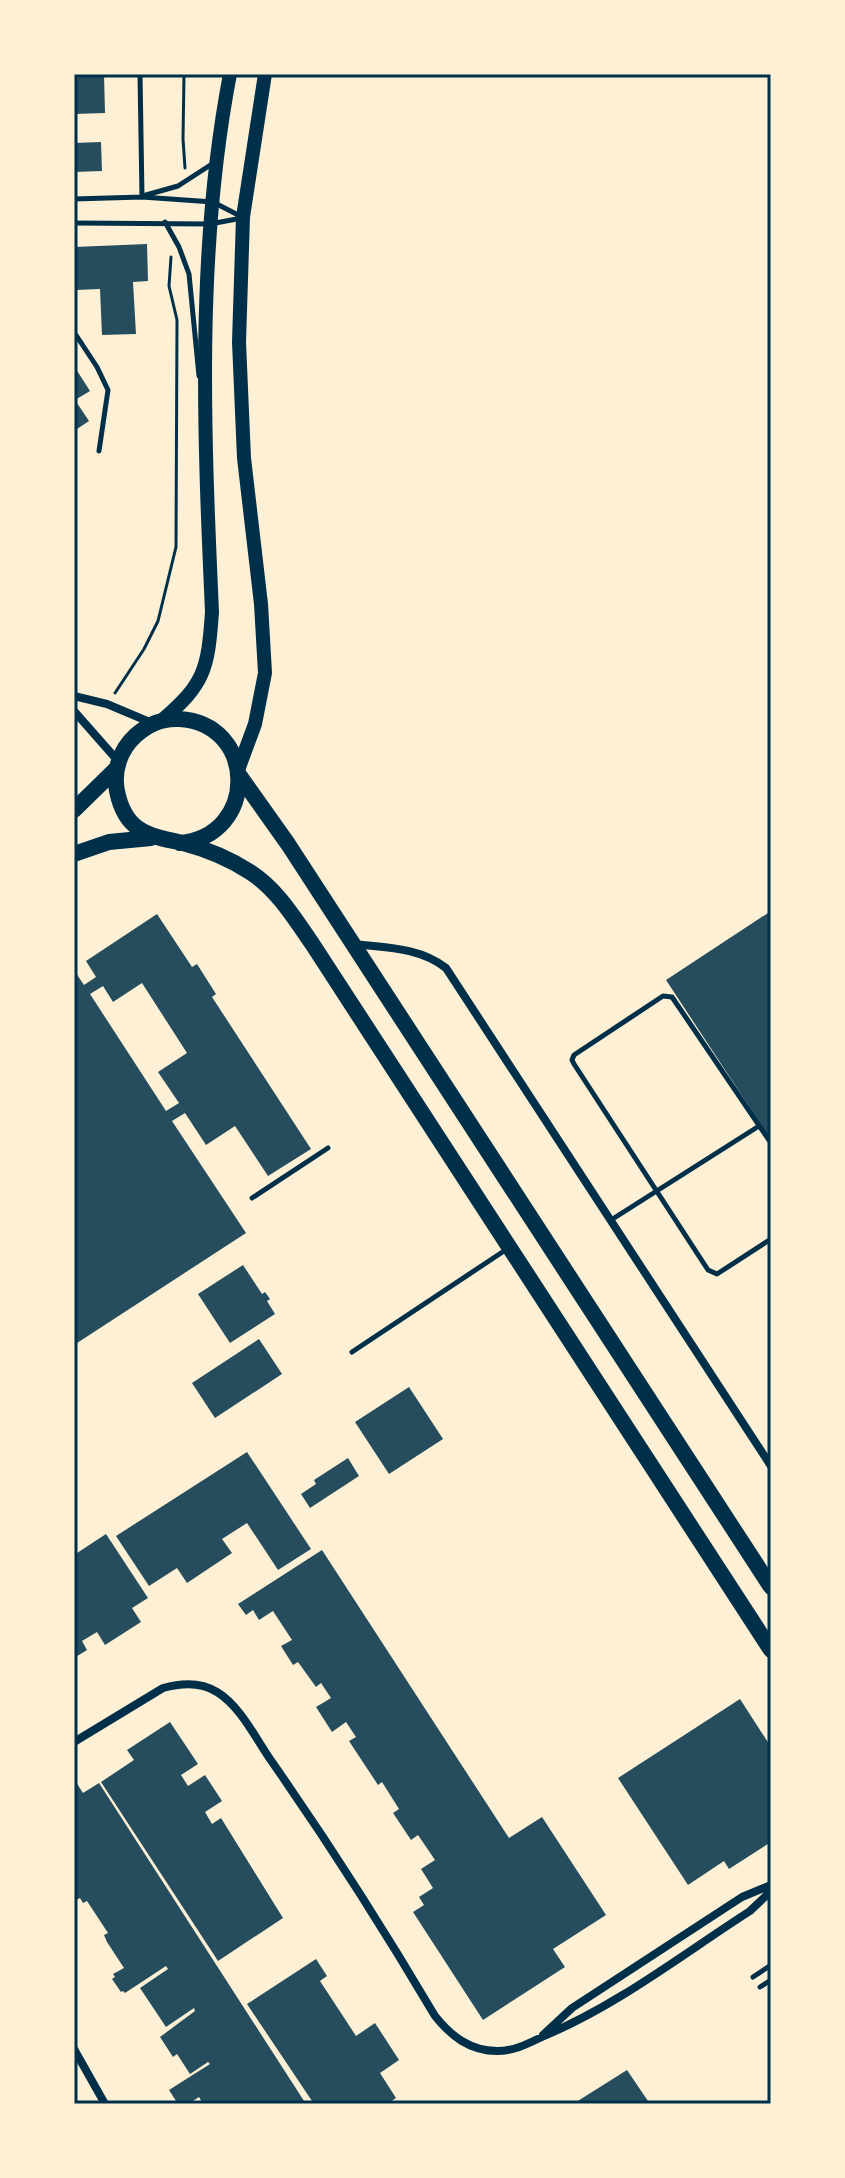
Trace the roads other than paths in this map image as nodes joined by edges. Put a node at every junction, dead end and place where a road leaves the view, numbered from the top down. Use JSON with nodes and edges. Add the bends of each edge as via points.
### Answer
{"nodes":[{"id":1,"x":140,"y":74,"type":"edge"},
{"id":2,"x":220,"y":74,"type":"edge"},
{"id":3,"x":230,"y":74,"type":"edge"},
{"id":4,"x":265,"y":74,"type":"edge"},
{"id":5,"x":222,"y":122,"type":"junction"},
{"id":6,"x":216,"y":160,"type":"junction"},
{"id":7,"x":142,"y":197,"type":"junction"},
{"id":8,"x":74,"y":199,"type":"edge"},
{"id":9,"x":213,"y":202,"type":"junction"},
{"id":10,"x":243,"y":217,"type":"junction"},
{"id":11,"x":165,"y":222,"type":"junction"},
{"id":12,"x":74,"y":223,"type":"edge"},
{"id":13,"x":210,"y":224,"type":"junction"},
{"id":14,"x":74,"y":332,"type":"edge"},
{"id":15,"x":207,"y":440,"type":"junction"},
{"id":16,"x":99,"y":451,"type":"dead end"},
{"id":17,"x":74,"y":696,"type":"edge"},
{"id":18,"x":74,"y":711,"type":"edge"},
{"id":19,"x":157,"y":722,"type":"junction"},
{"id":20,"x":118,"y":764,"type":"junction"},
{"id":21,"x":238,"y":772,"type":"junction"},
{"id":22,"x":74,"y":810,"type":"edge"},
{"id":23,"x":156,"y":839,"type":"junction"},
{"id":24,"x":180,"y":843,"type":"junction"},
{"id":25,"x":74,"y":854,"type":"edge"},
{"id":26,"x":352,"y":944,"type":"junction"},
{"id":27,"x":759,"y":1126,"type":"junction"},
{"id":28,"x":771,"y":1143,"type":"edge"},
{"id":29,"x":328,"y":1148,"type":"dead end"},
{"id":30,"x":656,"y":1191,"type":"junction"},
{"id":31,"x":252,"y":1198,"type":"dead end"},
{"id":32,"x":611,"y":1220,"type":"junction"},
{"id":33,"x":771,"y":1239,"type":"edge"},
{"id":34,"x":508,"y":1249,"type":"junction"},
{"id":35,"x":352,"y":1352,"type":"dead end"},
{"id":36,"x":771,"y":1466,"type":"edge"},
{"id":37,"x":771,"y":1587,"type":"edge"},
{"id":38,"x":771,"y":1650,"type":"edge"},
{"id":39,"x":74,"y":1742,"type":"edge"},
{"id":40,"x":771,"y":1885,"type":"edge"},
{"id":41,"x":771,"y":1891,"type":"edge"},
{"id":42,"x":771,"y":1965,"type":"edge"},
{"id":43,"x":753,"y":1977,"type":"dead end"},
{"id":44,"x":771,"y":1980,"type":"edge"},
{"id":45,"x":760,"y":1987,"type":"dead end"},
{"id":46,"x":540,"y":2038,"type":"junction"},
{"id":47,"x":74,"y":2049,"type":"edge"},
{"id":48,"x":104,"y":2104,"type":"edge"}],
"edges":[{"from":1,"to":7,"type":"lane"},
{"from":2,"to":5,"type":"street"},
{"from":3,"to":5,"type":"street"},
{"from":4,"to":10,"type":"street"},
{"from":5,"to":6,"type":"street"},
{"from":6,"to":7,"type":"lane","via":[[191,179]]},
{"from":6,"to":9,"type":"street"},
{"from":7,"to":8,"type":"lane"},
{"from":7,"to":9,"type":"lane"},
{"from":9,"to":10,"type":"lane"},
{"from":9,"to":13,"type":"street"},
{"from":10,"to":13,"type":"lane"},
{"from":10,"to":21,"type":"street","via":[[240,401],[265,673]]},
{"from":11,"to":12,"type":"lane"},
{"from":11,"to":13,"type":"lane"},
{"from":11,"to":15,"type":"lane","via":[[189,274]]},
{"from":13,"to":15,"type":"street"},
{"from":14,"to":16,"type":"lane","via":[[108,390]]},
{"from":15,"to":19,"type":"street","via":[[210,645],[196,688]]},
{"from":17,"to":19,"type":"street"},
{"from":18,"to":20,"type":"street"},
{"from":19,"to":20,"type":"main road","via":[[132,739]]},
{"from":19,"to":21,"type":"main road","via":[[191,721],[210,729],[231,751]]},
{"from":20,"to":22,"type":"main road"},
{"from":20,"to":23,"type":"main road","via":[[116,785],[123,811]]},
{"from":21,"to":24,"type":"main road","via":[[236,800],[224,821],[204,837]]},
{"from":21,"to":26,"type":"main road"},
{"from":23,"to":24,"type":"main road"},
{"from":23,"to":25,"type":"main road","via":[[126,838]]},
{"from":24,"to":34,"type":"main road","via":[[248,870],[276,894]]},
{"from":26,"to":32,"type":"street","via":[[419,952],[446,968]]},
{"from":26,"to":37,"type":"main road"},
{"from":27,"to":28,"type":"lane"},
{"from":27,"to":30,"type":"lane"},
{"from":27,"to":30,"type":"lane","via":[[678,1002],[663,996],[572,1060]]},
{"from":29,"to":31,"type":"lane"},
{"from":30,"to":32,"type":"lane"},
{"from":30,"to":33,"type":"lane","via":[[712,1274]]},
{"from":32,"to":36,"type":"street"},
{"from":34,"to":35,"type":"lane"},
{"from":34,"to":38,"type":"main road"},
{"from":39,"to":46,"type":"street","via":[[163,1688],[184,1684],[218,1692],[288,1785],[443,2026],[472,2046],[497,2051]]},
{"from":40,"to":46,"type":"street","via":[[742,1897],[572,2008]]},
{"from":41,"to":46,"type":"street","via":[[750,1911],[591,2015]]},
{"from":42,"to":43,"type":"lane"},
{"from":44,"to":45,"type":"lane"},
{"from":47,"to":48,"type":"street"}]}
